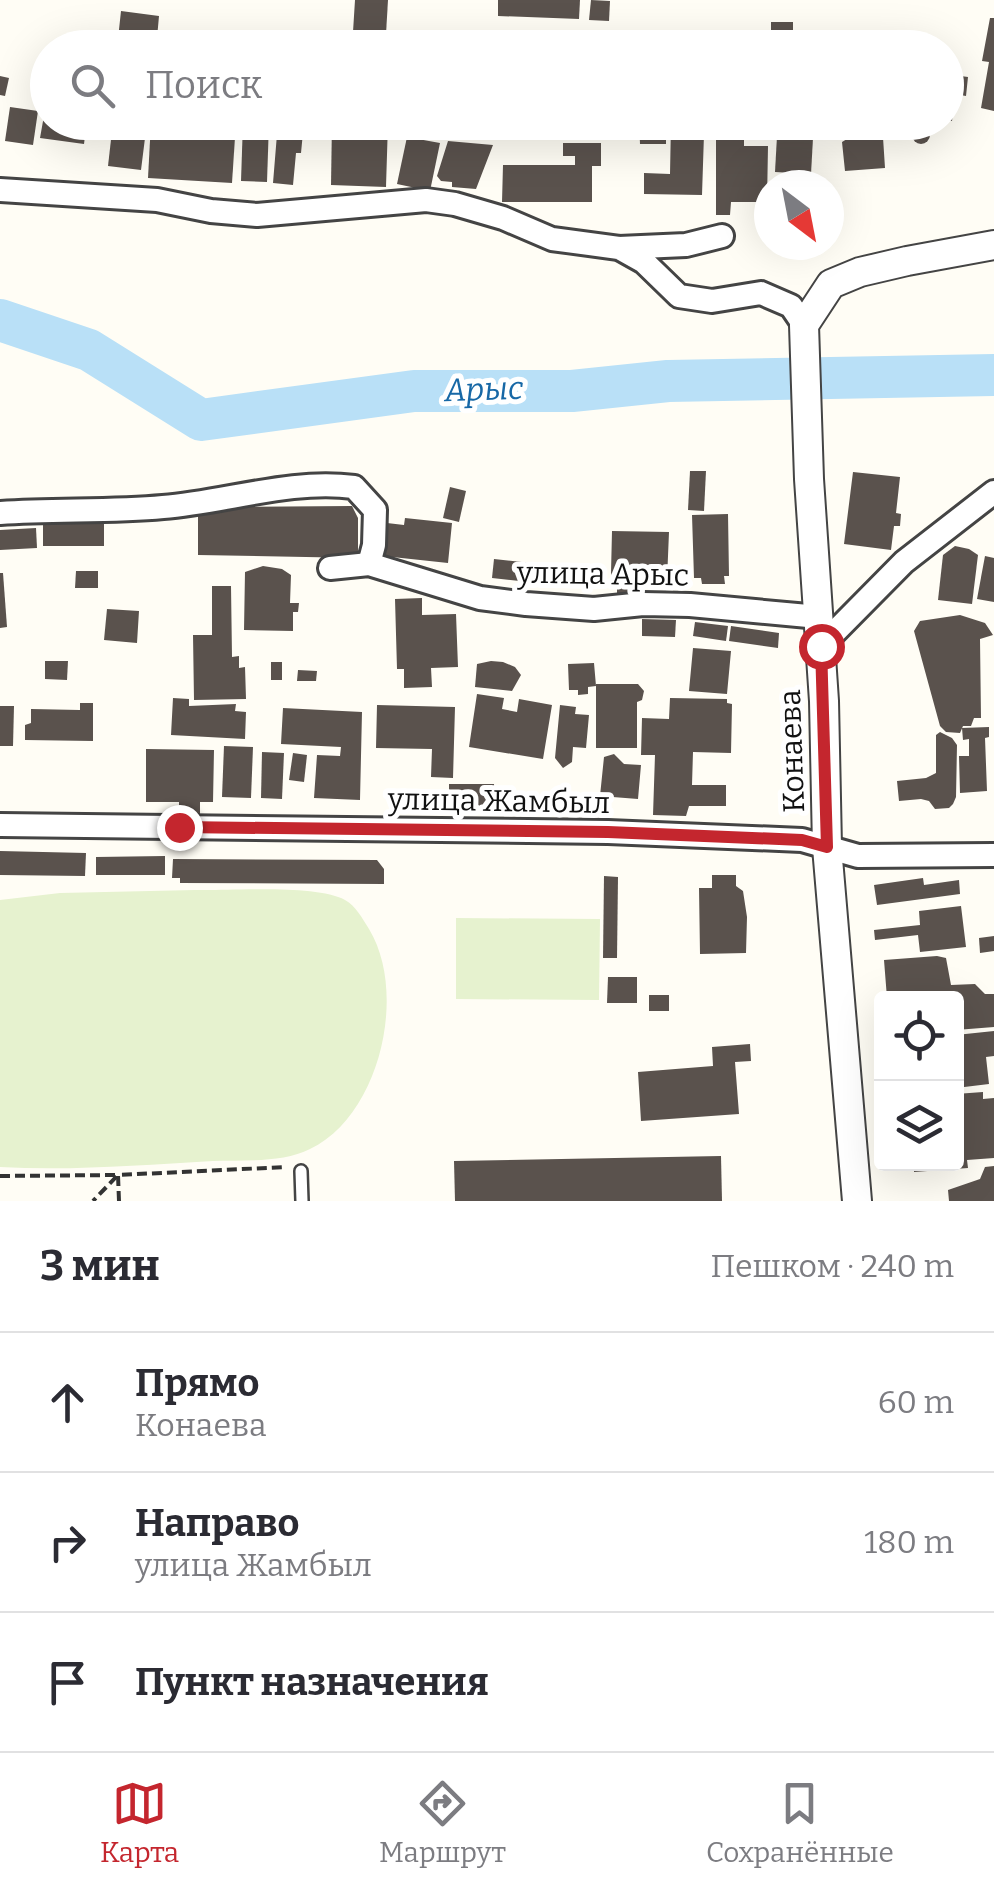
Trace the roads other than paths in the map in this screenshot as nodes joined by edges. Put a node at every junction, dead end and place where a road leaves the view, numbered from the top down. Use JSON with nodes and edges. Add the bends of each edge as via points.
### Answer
{"nodes":[{"id":1,"x":0,"y":190,"type":"edge"},
{"id":2,"x":722,"y":236,"type":"dead end"},
{"id":3,"x":994,"y":245,"type":"edge"},
{"id":4,"x":619,"y":248,"type":"junction"},
{"id":5,"x":804,"y":325,"type":"junction"},
{"id":6,"x":994,"y":492,"type":"edge"},
{"id":7,"x":0,"y":513,"type":"edge"},
{"id":8,"x":369,"y":564,"type":"junction"},
{"id":9,"x":330,"y":568,"type":"dead end"},
{"id":10,"x":819,"y":617,"type":"junction"},
{"id":11,"x":821,"y":646,"type":"junction"},
{"id":12,"x":0,"y":825,"type":"edge"},
{"id":13,"x":827,"y":847,"type":"junction"},
{"id":14,"x":994,"y":855,"type":"edge"},
{"id":15,"x":301,"y":1171,"type":"road end"},
{"id":16,"x":302,"y":1201,"type":"edge"},
{"id":17,"x":857,"y":1201,"type":"edge"}],
"edges":[{"from":1,"to":4,"type":"street","via":[[157,200],[258,215],[426,200],[487,213],[552,239]]},
{"from":2,"to":4,"type":"street"},
{"from":3,"to":5,"type":"street","via":[[831,284]]},
{"from":4,"to":5,"type":"street","via":[[679,296],[712,301],[761,292],[791,306]]},
{"from":5,"to":10,"type":"street","name":"Конаева"},
{"from":6,"to":11,"type":"street","via":[[904,562]]},
{"from":7,"to":8,"type":"street","via":[[161,507],[275,488],[354,487],[374,510]]},
{"from":8,"to":9,"type":"street","name":"улица Арыс"},
{"from":8,"to":10,"type":"street","name":"улица Арыс","via":[[480,598],[526,604],[594,610],[674,605]]},
{"from":10,"to":11,"type":"street","name":"Конаева"},
{"from":11,"to":13,"type":"street","name":"Конаева"},
{"from":12,"to":13,"type":"street","name":"улица Жамбыл","via":[[608,832],[802,840]]},
{"from":13,"to":14,"type":"street","name":"улица Жамбыл","via":[[858,856]]},
{"from":13,"to":17,"type":"street","name":"Конаева"},
{"from":15,"to":16,"type":"lane"}]}
